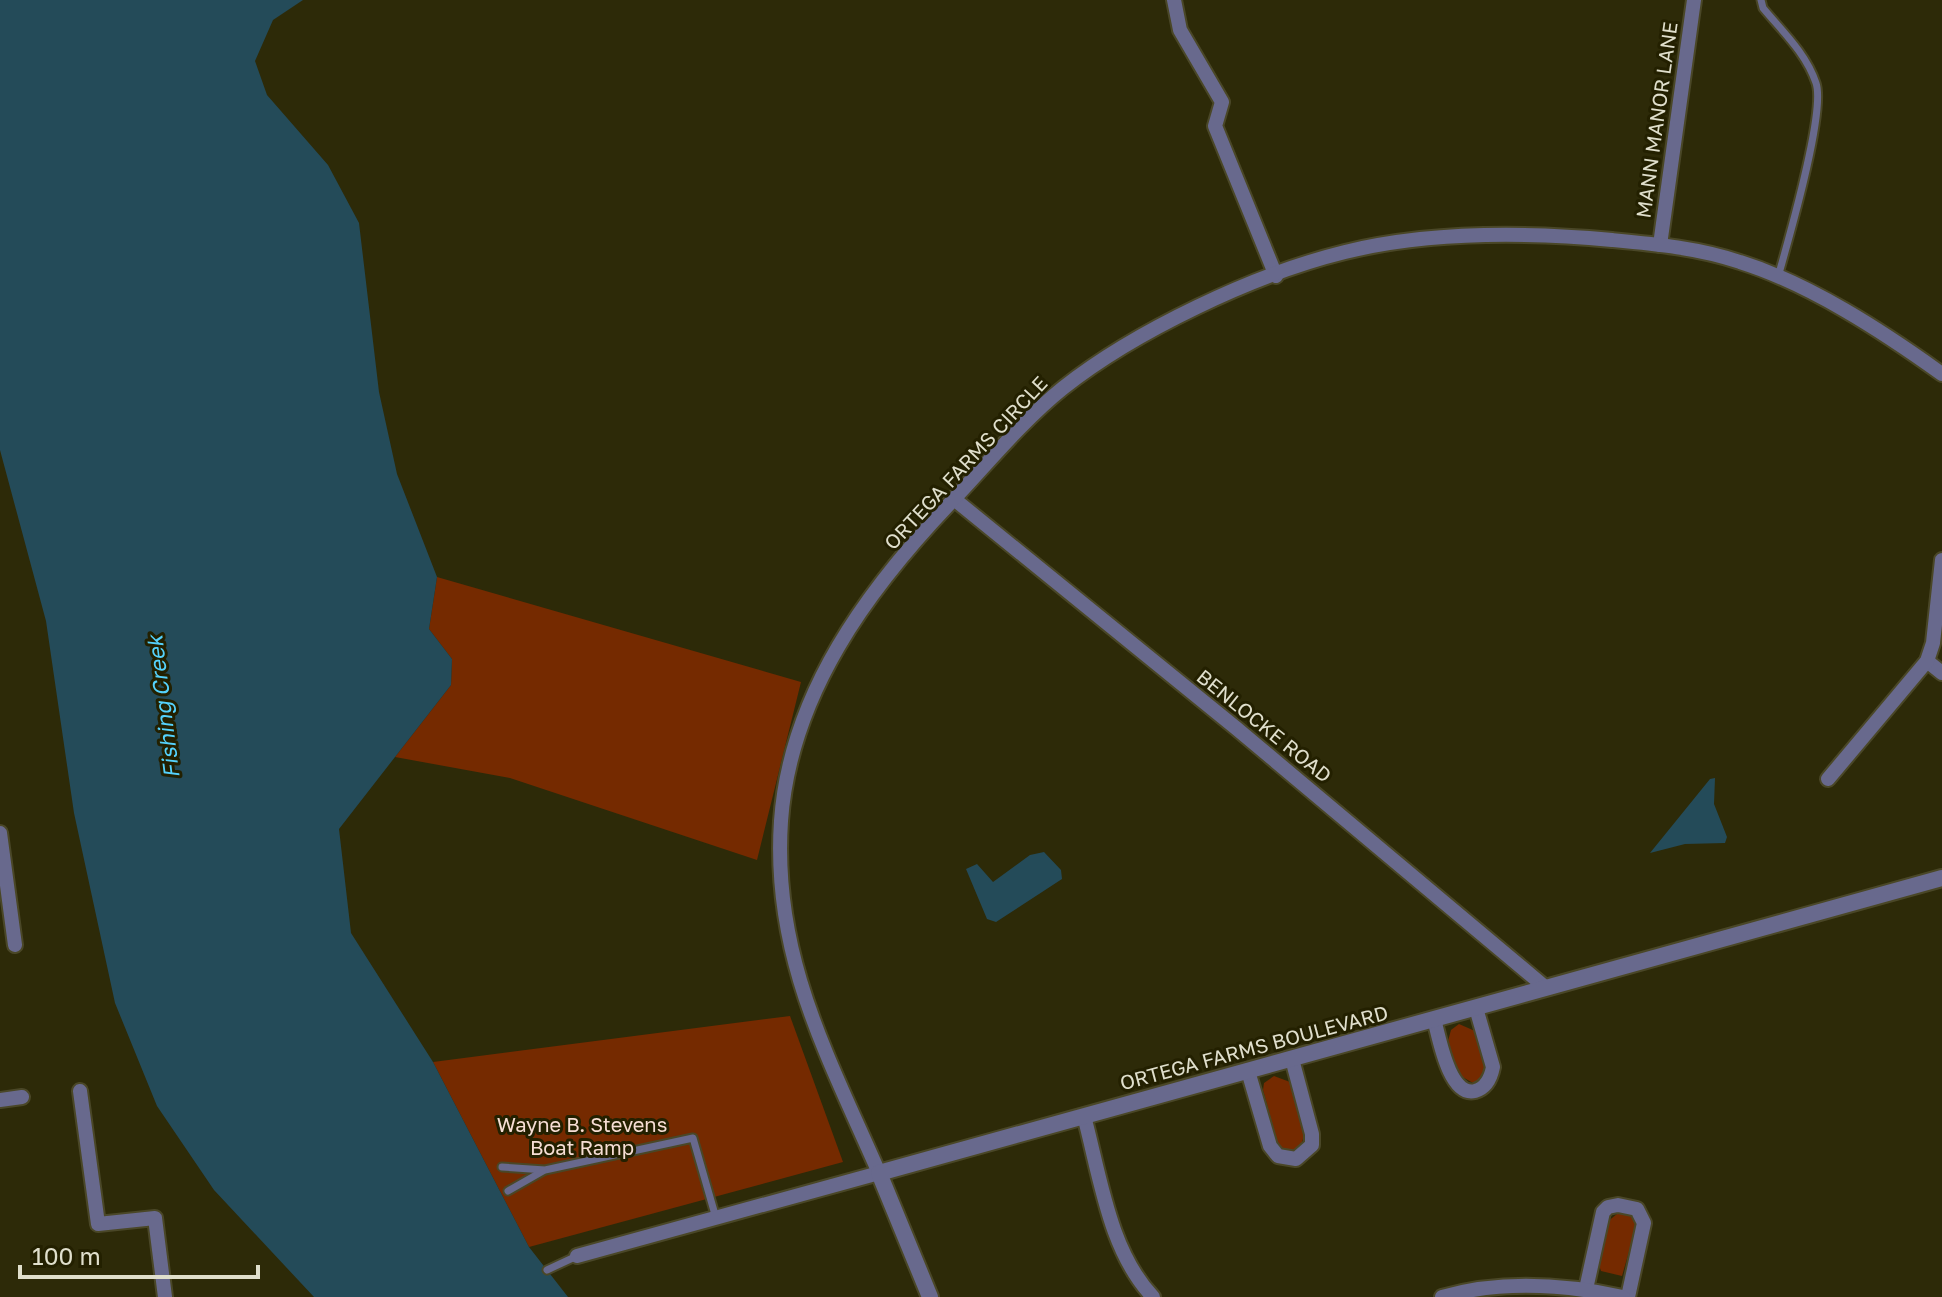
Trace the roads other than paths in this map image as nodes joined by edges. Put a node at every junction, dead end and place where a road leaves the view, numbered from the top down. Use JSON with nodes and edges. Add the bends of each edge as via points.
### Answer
{"nodes":[{"id":1,"x":1174,"y":0,"type":"edge"},
{"id":2,"x":1694,"y":0,"type":"edge"},
{"id":3,"x":1761,"y":0,"type":"edge"},
{"id":4,"x":1660,"y":245,"type":"junction"},
{"id":5,"x":1276,"y":276,"type":"junction"},
{"id":6,"x":1778,"y":277,"type":"junction"},
{"id":7,"x":1942,"y":374,"type":"edge"},
{"id":8,"x":954,"y":499,"type":"junction"},
{"id":9,"x":1942,"y":560,"type":"edge"},
{"id":10,"x":1927,"y":661,"type":"junction"},
{"id":11,"x":1942,"y":673,"type":"edge"},
{"id":12,"x":1828,"y":779,"type":"dead end"},
{"id":13,"x":0,"y":833,"type":"edge"},
{"id":14,"x":1942,"y":878,"type":"edge"},
{"id":15,"x":15,"y":945,"type":"dead end"},
{"id":16,"x":1545,"y":987,"type":"junction"},
{"id":17,"x":1476,"y":1008,"type":"junction"},
{"id":18,"x":1434,"y":1019,"type":"junction"},
{"id":19,"x":1292,"y":1059,"type":"junction"},
{"id":20,"x":1248,"y":1071,"type":"junction"},
{"id":21,"x":80,"y":1091,"type":"dead end"},
{"id":22,"x":22,"y":1097,"type":"dead end"},
{"id":23,"x":0,"y":1100,"type":"edge"},
{"id":24,"x":1084,"y":1116,"type":"junction"},
{"id":25,"x":502,"y":1167,"type":"dead end"},
{"id":26,"x":545,"y":1170,"type":"junction"},
{"id":27,"x":879,"y":1173,"type":"junction"},
{"id":28,"x":508,"y":1191,"type":"dead end"},
{"id":29,"x":716,"y":1218,"type":"junction"},
{"id":30,"x":577,"y":1256,"type":"joint"},
{"id":31,"x":547,"y":1270,"type":"dead end"},
{"id":32,"x":1586,"y":1289,"type":"junction"},
{"id":33,"x":165,"y":1297,"type":"edge"},
{"id":34,"x":930,"y":1297,"type":"edge"},
{"id":35,"x":1153,"y":1297,"type":"edge"},
{"id":36,"x":1442,"y":1297,"type":"edge"},
{"id":37,"x":1626,"y":1297,"type":"edge"}],
"edges":[{"from":1,"to":5,"type":"street","via":[[1180,30],[1222,102],[1215,126]]},
{"from":2,"to":4,"type":"street","name":"MANN MANOR LANE"},
{"from":3,"to":6,"type":"lane","via":[[1808,62],[1818,87],[1814,130]]},
{"from":4,"to":5,"type":"street","name":"ORTEGA FARMS CIRCLE","via":[[1559,235],[1480,236],[1346,251]]},
{"from":4,"to":6,"type":"street","name":"ORTEGA FARMS CIRCLE","via":[[1739,261]]},
{"from":5,"to":8,"type":"street","name":"ORTEGA FARMS CIRCLE","via":[[1200,306],[1120,348],[1061,390]]},
{"from":6,"to":7,"type":"street","name":"ORTEGA FARMS CIRCLE","via":[[1881,331]]},
{"from":8,"to":16,"type":"street","name":"BENLOCKE ROAD"},
{"from":8,"to":27,"type":"street","name":"ORTEGA FARMS CIRCLE","via":[[869,597],[842,637],[802,721],[782,809],[783,909],[795,972]]},
{"from":9,"to":10,"type":"street"},
{"from":10,"to":11,"type":"street"},
{"from":10,"to":12,"type":"street"},
{"from":13,"to":15,"type":"street"},
{"from":14,"to":16,"type":"street","name":"ORTEGA FARMS BOULEVARD"},
{"from":16,"to":17,"type":"street","name":"ORTEGA FARMS BOULEVARD"},
{"from":17,"to":18,"type":"street","name":"ORTEGA FARMS BOULEVARD"},
{"from":17,"to":18,"type":"street","via":[[1493,1067],[1476,1091],[1453,1081]]},
{"from":18,"to":19,"type":"street","name":"ORTEGA FARMS BOULEVARD"},
{"from":19,"to":20,"type":"street","name":"ORTEGA FARMS BOULEVARD"},
{"from":19,"to":20,"type":"street","via":[[1312,1134],[1312,1145],[1296,1159],[1278,1156],[1270,1146]]},
{"from":20,"to":24,"type":"street","name":"ORTEGA FARMS BOULEVARD"},
{"from":21,"to":33,"type":"street","via":[[98,1224],[155,1218]]},
{"from":22,"to":23,"type":"street"},
{"from":24,"to":27,"type":"street","name":"ORTEGA FARMS BOULEVARD"},
{"from":24,"to":35,"type":"street","via":[[1118,1240]]},
{"from":25,"to":26,"type":"lane"},
{"from":26,"to":28,"type":"lane"},
{"from":26,"to":29,"type":"lane","via":[[693,1138]]},
{"from":27,"to":29,"type":"street","name":"ORTEGA FARMS BOULEVARD"},
{"from":27,"to":34,"type":"street"},
{"from":29,"to":30,"type":"street","name":"ORTEGA FARMS BOULEVARD"},
{"from":30,"to":31,"type":"lane"},
{"from":32,"to":36,"type":"street","via":[[1496,1287]]},
{"from":32,"to":37,"type":"street"},
{"from":32,"to":37,"type":"street","via":[[1600,1222],[1608,1207],[1618,1205],[1637,1209],[1644,1223]]}]}
